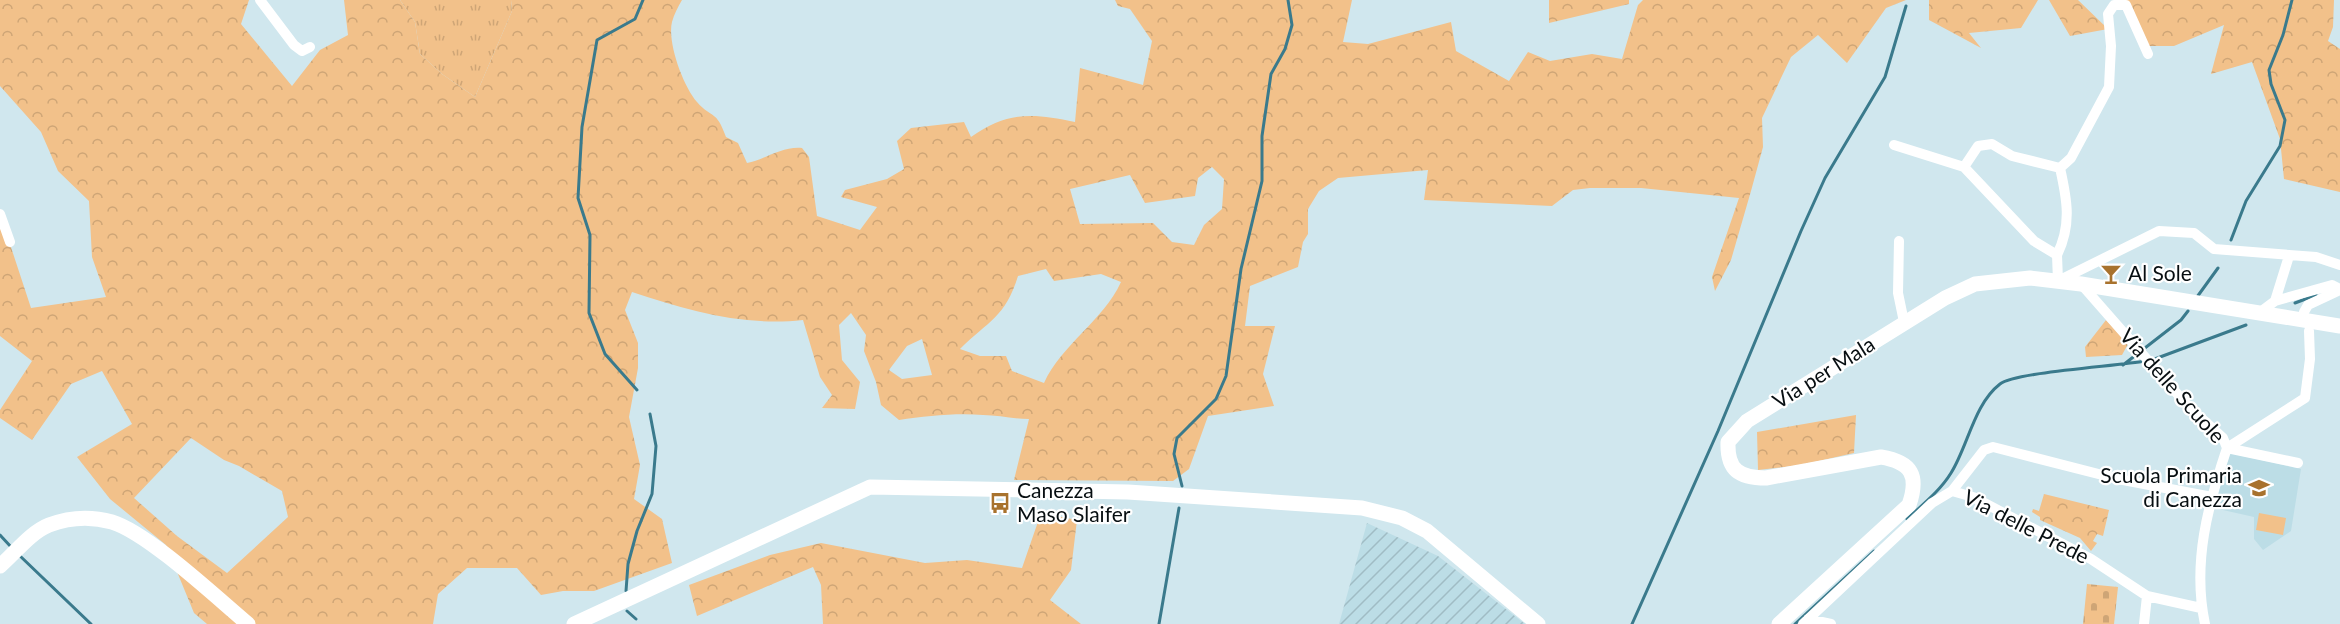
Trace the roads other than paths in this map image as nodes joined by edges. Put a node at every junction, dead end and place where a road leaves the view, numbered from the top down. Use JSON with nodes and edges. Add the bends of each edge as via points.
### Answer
{"nodes":[{"id":1,"x":260,"y":0,"type":"edge"},
{"id":2,"x":310,"y":47,"type":"dead end"},
{"id":3,"x":2148,"y":54,"type":"dead end"},
{"id":4,"x":1894,"y":145,"type":"dead end"},
{"id":5,"x":1964,"y":167,"type":"junction"},
{"id":6,"x":2060,"y":168,"type":"junction"},
{"id":7,"x":0,"y":214,"type":"edge"},
{"id":8,"x":1899,"y":241,"type":"dead end"},
{"id":9,"x":10,"y":242,"type":"dead end"},
{"id":10,"x":2057,"y":255,"type":"junction"},
{"id":11,"x":2289,"y":256,"type":"junction"},
{"id":12,"x":2340,"y":265,"type":"edge"},
{"id":13,"x":2058,"y":281,"type":"junction"},
{"id":14,"x":2081,"y":284,"type":"junction"},
{"id":15,"x":2340,"y":290,"type":"edge"},
{"id":16,"x":2276,"y":302,"type":"junction"},
{"id":17,"x":2304,"y":312,"type":"dead end"},
{"id":18,"x":2259,"y":313,"type":"junction"},
{"id":19,"x":1904,"y":322,"type":"junction"},
{"id":20,"x":2340,"y":326,"type":"edge"},
{"id":21,"x":2309,"y":331,"type":"dead end"},
{"id":22,"x":2227,"y":447,"type":"junction"},
{"id":23,"x":2298,"y":463,"type":"dead end"},
{"id":24,"x":1952,"y":491,"type":"junction"},
{"id":25,"x":2212,"y":496,"type":"junction"},
{"id":26,"x":0,"y":566,"type":"edge"},
{"id":27,"x":2147,"y":596,"type":"junction"},
{"id":28,"x":2201,"y":608,"type":"junction"},
{"id":29,"x":1805,"y":621,"type":"edge"},
{"id":30,"x":248,"y":624,"type":"edge"},
{"id":31,"x":574,"y":624,"type":"edge"},
{"id":32,"x":1538,"y":624,"type":"edge"},
{"id":33,"x":1779,"y":624,"type":"edge"},
{"id":34,"x":1831,"y":624,"type":"edge"},
{"id":35,"x":2144,"y":624,"type":"edge"},
{"id":36,"x":2205,"y":624,"type":"edge"}],
"edges":[{"from":1,"to":2,"type":"street","via":[[294,45],[302,51]]},
{"from":3,"to":6,"type":"street","via":[[2131,12],[2126,5],[2114,5],[2108,14],[2109,87],[2071,158]]},
{"from":4,"to":5,"type":"street"},
{"from":5,"to":6,"type":"street","via":[[1978,146],[1992,144],[2012,156]]},
{"from":5,"to":10,"type":"street","via":[[2034,241]]},
{"from":6,"to":10,"type":"street","via":[[2068,205]]},
{"from":7,"to":9,"type":"street"},
{"from":8,"to":19,"type":"street","via":[[1898,292]]},
{"from":10,"to":13,"type":"street"},
{"from":11,"to":12,"type":"street","via":[[2316,257]]},
{"from":11,"to":13,"type":"street","via":[[2214,249],[2194,233],[2158,231]]},
{"from":11,"to":16,"type":"street"},
{"from":13,"to":14,"type":"main road","name":"Via per Mala"},
{"from":13,"to":19,"type":"main road","name":"Via per Mala","via":[[2030,278],[1975,284]]},
{"from":14,"to":18,"type":"main road","name":"Via per Mala"},
{"from":14,"to":22,"type":"street","name":"Via delle Scuole","via":[[2188,406],[2223,438]]},
{"from":15,"to":16,"type":"street","via":[[2332,285]]},
{"from":15,"to":17,"type":"street","via":[[2308,305]]},
{"from":16,"to":18,"type":"street"},
{"from":18,"to":20,"type":"main road","name":"Via per Mala"},
{"from":19,"to":33,"type":"main road","name":"Via per Mala","via":[[1747,421],[1728,442],[1731,464],[1749,478],[1881,457],[1895,460],[1912,475],[1915,488],[1909,505]]},
{"from":21,"to":22,"type":"street","via":[[2305,398]]},
{"from":22,"to":23,"type":"street"},
{"from":22,"to":25,"type":"street","name":"Via delle Scuole"},
{"from":24,"to":25,"type":"street","via":[[1984,450],[1993,447],[2118,479]]},
{"from":24,"to":27,"type":"street","name":"Via delle Prede","via":[[1973,497],[2091,559]]},
{"from":24,"to":29,"type":"street","name":"Via delle Prede","via":[[1932,503]]},
{"from":25,"to":28,"type":"street","name":"Via delle Scuole","via":[[2200,544]]},
{"from":26,"to":30,"type":"main road","via":[[41,529],[72,518],[93,518],[133,532]]},
{"from":27,"to":28,"type":"street"},
{"from":27,"to":35,"type":"street"},
{"from":28,"to":36,"type":"street","name":"Via delle Scuole"},
{"from":29,"to":34,"type":"street"},
{"from":31,"to":32,"type":"main road","via":[[870,487],[1128,492],[1362,508],[1402,518],[1426,531]]}]}
